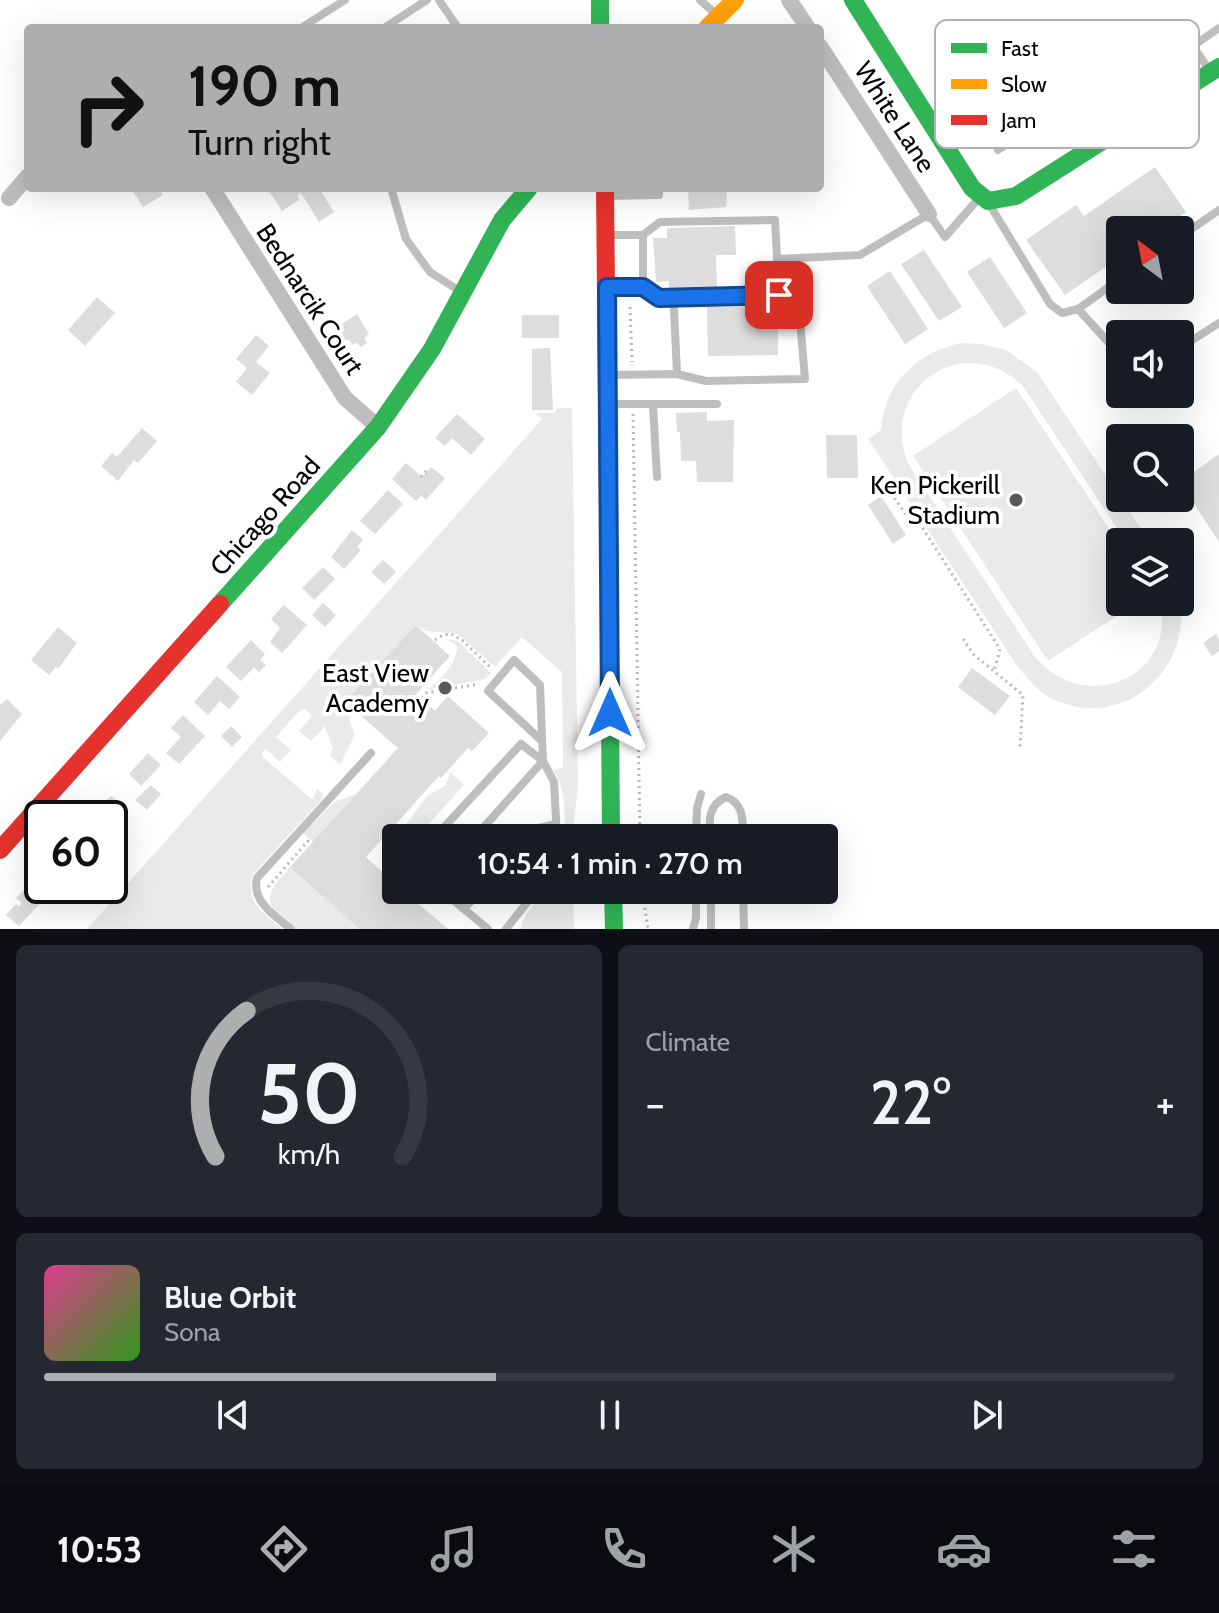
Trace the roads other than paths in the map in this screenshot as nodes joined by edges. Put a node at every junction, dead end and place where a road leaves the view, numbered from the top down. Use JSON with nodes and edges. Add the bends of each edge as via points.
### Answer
{"nodes":[{"id":1,"x":345,"y":0,"type":"edge"},
{"id":2,"x":427,"y":0,"type":"edge"},
{"id":3,"x":439,"y":0,"type":"edge"},
{"id":4,"x":600,"y":0,"type":"edge"},
{"id":5,"x":700,"y":0,"type":"edge"},
{"id":6,"x":735,"y":0,"type":"edge"},
{"id":7,"x":789,"y":0,"type":"edge"},
{"id":8,"x":853,"y":0,"type":"edge"},
{"id":9,"x":712,"y":22,"type":"edge"},
{"id":10,"x":307,"y":24,"type":"edge"},
{"id":11,"x":390,"y":24,"type":"edge"},
{"id":12,"x":455,"y":24,"type":"edge"},
{"id":13,"x":600,"y":24,"type":"edge"},
{"id":14,"x":805,"y":24,"type":"edge"},
{"id":15,"x":1219,"y":28,"type":"edge"},
{"id":16,"x":1199,"y":42,"type":"edge"},
{"id":17,"x":824,"y":52,"type":"edge"},
{"id":18,"x":1199,"y":53,"type":"edge"},
{"id":19,"x":1216,"y":74,"type":"edge"},
{"id":20,"x":935,"y":130,"type":"edge"},
{"id":21,"x":947,"y":148,"type":"edge"},
{"id":22,"x":1001,"y":148,"type":"edge"},
{"id":23,"x":1090,"y":148,"type":"edge"},
{"id":24,"x":998,"y":150,"type":"dead end"},
{"id":25,"x":1087,"y":150,"type":"joint"},
{"id":26,"x":24,"y":181,"type":"edge"},
{"id":27,"x":215,"y":192,"type":"edge"},
{"id":28,"x":395,"y":192,"type":"edge"},
{"id":29,"x":526,"y":192,"type":"edge"},
{"id":30,"x":605,"y":192,"type":"edge"},
{"id":31,"x":659,"y":192,"type":"edge"},
{"id":32,"x":9,"y":198,"type":"dead end"},
{"id":33,"x":984,"y":199,"type":"junction"},
{"id":34,"x":1219,"y":210,"type":"edge"},
{"id":35,"x":929,"y":214,"type":"junction"},
{"id":36,"x":1194,"y":227,"type":"edge"},
{"id":37,"x":606,"y":235,"type":"junction"},
{"id":38,"x":643,"y":235,"type":"junction"},
{"id":39,"x":778,"y":259,"type":"junction"},
{"id":40,"x":607,"y":287,"type":"junction"},
{"id":41,"x":643,"y":287,"type":"junction"},
{"id":42,"x":1106,"y":289,"type":"edge"},
{"id":43,"x":463,"y":293,"type":"junction"},
{"id":44,"x":674,"y":309,"type":"dead end"},
{"id":45,"x":1078,"y":309,"type":"junction"},
{"id":46,"x":800,"y":320,"type":"dead end"},
{"id":47,"x":1219,"y":323,"type":"edge"},
{"id":48,"x":1194,"y":339,"type":"edge"},
{"id":49,"x":1106,"y":340,"type":"edge"},
{"id":50,"x":677,"y":374,"type":"junction"},
{"id":51,"x":609,"y":375,"type":"junction"},
{"id":52,"x":609,"y":403,"type":"junction"},
{"id":53,"x":717,"y":404,"type":"dead end"},
{"id":54,"x":653,"y":405,"type":"junction"},
{"id":55,"x":378,"y":427,"type":"junction"},
{"id":56,"x":657,"y":477,"type":"dead end"},
{"id":57,"x":542,"y":741,"type":"junction"},
{"id":58,"x":371,"y":753,"type":"dead end"},
{"id":59,"x":543,"y":761,"type":"junction"},
{"id":60,"x":701,"y":794,"type":"dead end"},
{"id":61,"x":447,"y":824,"type":"edge"},
{"id":62,"x":487,"y":824,"type":"edge"},
{"id":63,"x":556,"y":824,"type":"edge"},
{"id":64,"x":611,"y":824,"type":"edge"},
{"id":65,"x":696,"y":824,"type":"edge"},
{"id":66,"x":711,"y":824,"type":"edge"},
{"id":67,"x":743,"y":824,"type":"edge"},
{"id":68,"x":0,"y":850,"type":"edge"},
{"id":69,"x":458,"y":904,"type":"edge"},
{"id":70,"x":468,"y":904,"type":"edge"},
{"id":71,"x":526,"y":904,"type":"edge"},
{"id":72,"x":613,"y":904,"type":"edge"},
{"id":73,"x":696,"y":904,"type":"edge"},
{"id":74,"x":711,"y":904,"type":"edge"},
{"id":75,"x":743,"y":904,"type":"edge"},
{"id":76,"x":464,"y":909,"type":"junction"},
{"id":77,"x":291,"y":929,"type":"edge"},
{"id":78,"x":488,"y":929,"type":"edge"},
{"id":79,"x":506,"y":929,"type":"edge"},
{"id":80,"x":614,"y":929,"type":"edge"},
{"id":81,"x":693,"y":929,"type":"edge"},
{"id":82,"x":711,"y":929,"type":"edge"},
{"id":83,"x":744,"y":929,"type":"edge"}],
"edges":[{"from":1,"to":10,"type":"lane"},
{"from":2,"to":11,"type":"lane"},
{"from":3,"to":12,"type":"lane"},
{"from":4,"to":13,"type":"main road"},
{"from":5,"to":9,"type":"lane"},
{"from":6,"to":9,"type":"main road"},
{"from":7,"to":14,"type":"street"},
{"from":8,"to":20,"type":"main road"},
{"from":15,"to":16,"type":"lane"},
{"from":17,"to":35,"type":"street","name":"White Lane"},
{"from":18,"to":19,"type":"lane"},
{"from":21,"to":33,"type":"main road"},
{"from":22,"to":24,"type":"lane"},
{"from":23,"to":25,"type":"main road"},
{"from":25,"to":33,"type":"main road","via":[[1016,196]]},
{"from":26,"to":32,"type":"street"},
{"from":27,"to":55,"type":"street","name":"Bednarcik Court","via":[[345,398]]},
{"from":28,"to":43,"type":"lane","via":[[406,239],[430,272]]},
{"from":29,"to":43,"type":"main road","name":"Chicago Road","via":[[502,220]]},
{"from":30,"to":31,"type":"lane"},
{"from":30,"to":37,"type":"main road"},
{"from":33,"to":35,"type":"lane","via":[[945,237]]},
{"from":33,"to":45,"type":"lane","via":[[1050,304],[1062,313]]},
{"from":34,"to":36,"type":"lane"},
{"from":35,"to":39,"type":"lane","via":[[860,255]]},
{"from":37,"to":38,"type":"lane"},
{"from":37,"to":40,"type":"main road"},
{"from":38,"to":39,"type":"lane","via":[[660,222],[775,220]]},
{"from":38,"to":41,"type":"lane"},
{"from":39,"to":41,"type":"lane","via":[[779,295],[659,298]]},
{"from":40,"to":41,"type":"lane"},
{"from":40,"to":51,"type":"main road"},
{"from":42,"to":45,"type":"lane"},
{"from":43,"to":55,"type":"main road","name":"Chicago Road"},
{"from":44,"to":50,"type":"lane"},
{"from":45,"to":49,"type":"lane"},
{"from":46,"to":50,"type":"lane","via":[[805,379],[706,381]]},
{"from":47,"to":48,"type":"lane"},
{"from":50,"to":51,"type":"lane"},
{"from":51,"to":52,"type":"main road"},
{"from":52,"to":54,"type":"lane"},
{"from":52,"to":64,"type":"main road"},
{"from":53,"to":54,"type":"lane"},
{"from":54,"to":56,"type":"lane"},
{"from":55,"to":68,"type":"main road","name":"Chicago Road"},
{"from":57,"to":57,"type":"lane","via":[[540,685],[514,660],[488,691]]},
{"from":57,"to":59,"type":"lane"},
{"from":58,"to":77,"type":"lane","via":[[257,878],[262,902]]},
{"from":59,"to":61,"type":"lane","via":[[521,744]]},
{"from":59,"to":62,"type":"lane"},
{"from":59,"to":63,"type":"lane","via":[[554,782]]},
{"from":60,"to":65,"type":"lane"},
{"from":66,"to":67,"type":"lane","via":[[712,808],[726,797],[736,803]]},
{"from":69,"to":76,"type":"lane"},
{"from":70,"to":76,"type":"lane"},
{"from":71,"to":79,"type":"lane"},
{"from":72,"to":80,"type":"main road"},
{"from":73,"to":81,"type":"lane"},
{"from":74,"to":82,"type":"lane"},
{"from":75,"to":83,"type":"lane"},
{"from":76,"to":78,"type":"lane"}]}
